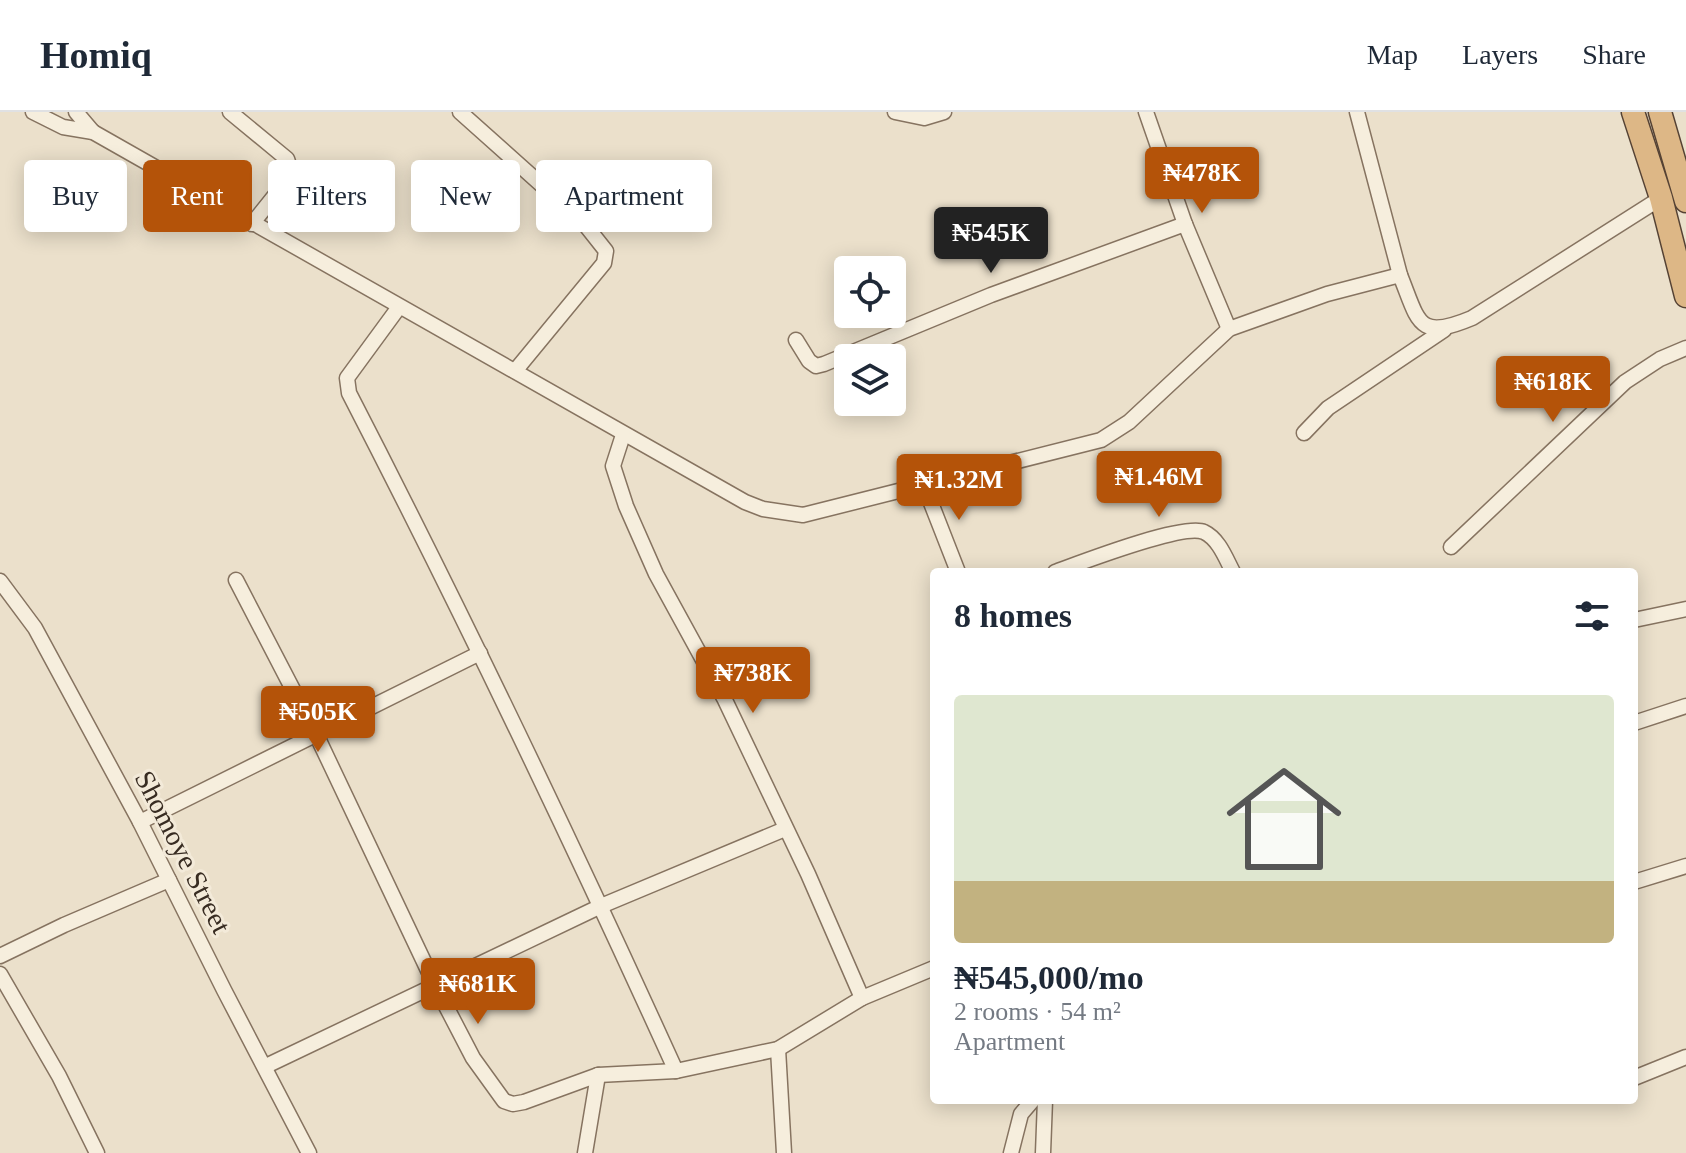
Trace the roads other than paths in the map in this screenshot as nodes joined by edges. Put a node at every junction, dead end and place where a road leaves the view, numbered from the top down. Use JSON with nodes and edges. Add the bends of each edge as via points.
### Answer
{"nodes":[{"id":1,"x":33,"y":112,"type":"edge"},
{"id":2,"x":76,"y":112,"type":"edge"},
{"id":3,"x":230,"y":112,"type":"edge"},
{"id":4,"x":460,"y":112,"type":"edge"},
{"id":5,"x":895,"y":112,"type":"edge"},
{"id":6,"x":944,"y":112,"type":"edge"},
{"id":7,"x":1146,"y":112,"type":"edge"},
{"id":8,"x":1357,"y":112,"type":"edge"},
{"id":9,"x":1633,"y":112,"type":"edge"},
{"id":10,"x":1660,"y":112,"type":"edge"},
{"id":11,"x":93,"y":132,"type":"junction"},
{"id":12,"x":144,"y":160,"type":"edge"},
{"id":13,"x":1661,"y":198,"type":"junction"},
{"id":14,"x":1686,"y":201,"type":"edge"},
{"id":15,"x":252,"y":224,"type":"joint"},
{"id":16,"x":1185,"y":224,"type":"junction"},
{"id":17,"x":1400,"y":275,"type":"junction"},
{"id":18,"x":1686,"y":296,"type":"edge"},
{"id":19,"x":399,"y":307,"type":"junction"},
{"id":20,"x":1229,"y":329,"type":"junction"},
{"id":21,"x":1444,"y":330,"type":"junction"},
{"id":22,"x":796,"y":340,"type":"dead end"},
{"id":23,"x":1686,"y":348,"type":"edge"},
{"id":24,"x":515,"y":371,"type":"junction"},
{"id":25,"x":1304,"y":433,"type":"dead end"},
{"id":26,"x":623,"y":435,"type":"junction"},
{"id":27,"x":924,"y":485,"type":"junction"},
{"id":28,"x":1451,"y":547,"type":"dead end"},
{"id":29,"x":956,"y":568,"type":"edge"},
{"id":30,"x":1066,"y":568,"type":"edge"},
{"id":31,"x":1231,"y":568,"type":"edge"},
{"id":32,"x":236,"y":580,"type":"dead end"},
{"id":33,"x":0,"y":581,"type":"edge"},
{"id":34,"x":1686,"y":609,"type":"edge"},
{"id":35,"x":1638,"y":619,"type":"edge"},
{"id":36,"x":480,"y":653,"type":"junction"},
{"id":37,"x":1686,"y":706,"type":"edge"},
{"id":38,"x":1638,"y":722,"type":"edge"},
{"id":39,"x":316,"y":734,"type":"junction"},
{"id":40,"x":140,"y":822,"type":"junction"},
{"id":41,"x":785,"y":829,"type":"junction"},
{"id":42,"x":1686,"y":866,"type":"edge"},
{"id":43,"x":169,"y":880,"type":"junction"},
{"id":44,"x":1638,"y":881,"type":"edge"},
{"id":45,"x":601,"y":906,"type":"junction"},
{"id":46,"x":0,"y":956,"type":"edge"},
{"id":47,"x":930,"y":970,"type":"edge"},
{"id":48,"x":0,"y":974,"type":"edge"},
{"id":49,"x":435,"y":985,"type":"junction"},
{"id":50,"x":862,"y":998,"type":"junction"},
{"id":51,"x":778,"y":1049,"type":"junction"},
{"id":52,"x":1686,"y":1057,"type":"edge"},
{"id":53,"x":266,"y":1066,"type":"junction"},
{"id":54,"x":676,"y":1071,"type":"junction"},
{"id":55,"x":598,"y":1075,"type":"junction"},
{"id":56,"x":1638,"y":1076,"type":"edge"},
{"id":57,"x":1030,"y":1104,"type":"edge"},
{"id":58,"x":1045,"y":1104,"type":"edge"},
{"id":59,"x":97,"y":1153,"type":"edge"},
{"id":60,"x":309,"y":1153,"type":"edge"},
{"id":61,"x":585,"y":1153,"type":"edge"},
{"id":62,"x":784,"y":1153,"type":"edge"},
{"id":63,"x":1011,"y":1153,"type":"edge"},
{"id":64,"x":1043,"y":1153,"type":"edge"}],
"edges":[{"from":1,"to":11,"type":"street","via":[[63,127]]},
{"from":2,"to":11,"type":"street"},
{"from":3,"to":15,"type":"street","via":[[291,167],[292,174]]},
{"from":4,"to":24,"type":"street","via":[[583,222],[606,251],[604,263]]},
{"from":5,"to":6,"type":"street","via":[[924,118]]},
{"from":7,"to":16,"type":"street"},
{"from":8,"to":17,"type":"street"},
{"from":9,"to":13,"type":"highway"},
{"from":10,"to":14,"type":"highway"},
{"from":11,"to":12,"type":"street"},
{"from":13,"to":18,"type":"highway"},
{"from":13,"to":21,"type":"street","via":[[1472,318]]},
{"from":15,"to":19,"type":"street"},
{"from":16,"to":20,"type":"street"},
{"from":16,"to":22,"type":"street","via":[[824,364],[809,361]]},
{"from":17,"to":20,"type":"street"},
{"from":17,"to":21,"type":"street","via":[[1418,319]]},
{"from":19,"to":24,"type":"street"},
{"from":19,"to":36,"type":"street","via":[[347,385]]},
{"from":20,"to":27,"type":"street","via":[[1116,432],[1082,446]]},
{"from":21,"to":25,"type":"street","via":[[1328,408]]},
{"from":23,"to":28,"type":"street","via":[[1625,382]]},
{"from":24,"to":26,"type":"street"},
{"from":26,"to":27,"type":"street","via":[[745,502],[786,514],[819,513]]},
{"from":26,"to":41,"type":"street","via":[[613,466],[626,506]]},
{"from":27,"to":29,"type":"street"},
{"from":30,"to":31,"type":"street","via":[[1190,530],[1205,532],[1218,543]]},
{"from":32,"to":39,"type":"street"},
{"from":33,"to":40,"type":"street","name":"Shomoye Street","via":[[35,628]]},
{"from":34,"to":35,"type":"street"},
{"from":36,"to":39,"type":"street"},
{"from":36,"to":45,"type":"street"},
{"from":37,"to":38,"type":"street"},
{"from":39,"to":40,"type":"street"},
{"from":39,"to":49,"type":"street"},
{"from":40,"to":43,"type":"street","name":"Shomoye Street"},
{"from":41,"to":45,"type":"street"},
{"from":41,"to":50,"type":"street"},
{"from":42,"to":44,"type":"street"},
{"from":43,"to":46,"type":"street"},
{"from":43,"to":53,"type":"street","name":"Shomoye Street"},
{"from":45,"to":49,"type":"street"},
{"from":45,"to":54,"type":"street"},
{"from":47,"to":50,"type":"street"},
{"from":48,"to":59,"type":"street"},
{"from":49,"to":53,"type":"street"},
{"from":49,"to":55,"type":"street","via":[[473,1058],[504,1101],[524,1102]]},
{"from":50,"to":51,"type":"street"},
{"from":51,"to":54,"type":"street"},
{"from":51,"to":62,"type":"street"},
{"from":52,"to":56,"type":"street"},
{"from":53,"to":60,"type":"street","name":"Shomoye Street"},
{"from":54,"to":55,"type":"street"},
{"from":55,"to":61,"type":"street"},
{"from":57,"to":63,"type":"street","via":[[1021,1114]]},
{"from":58,"to":64,"type":"street"}]}
